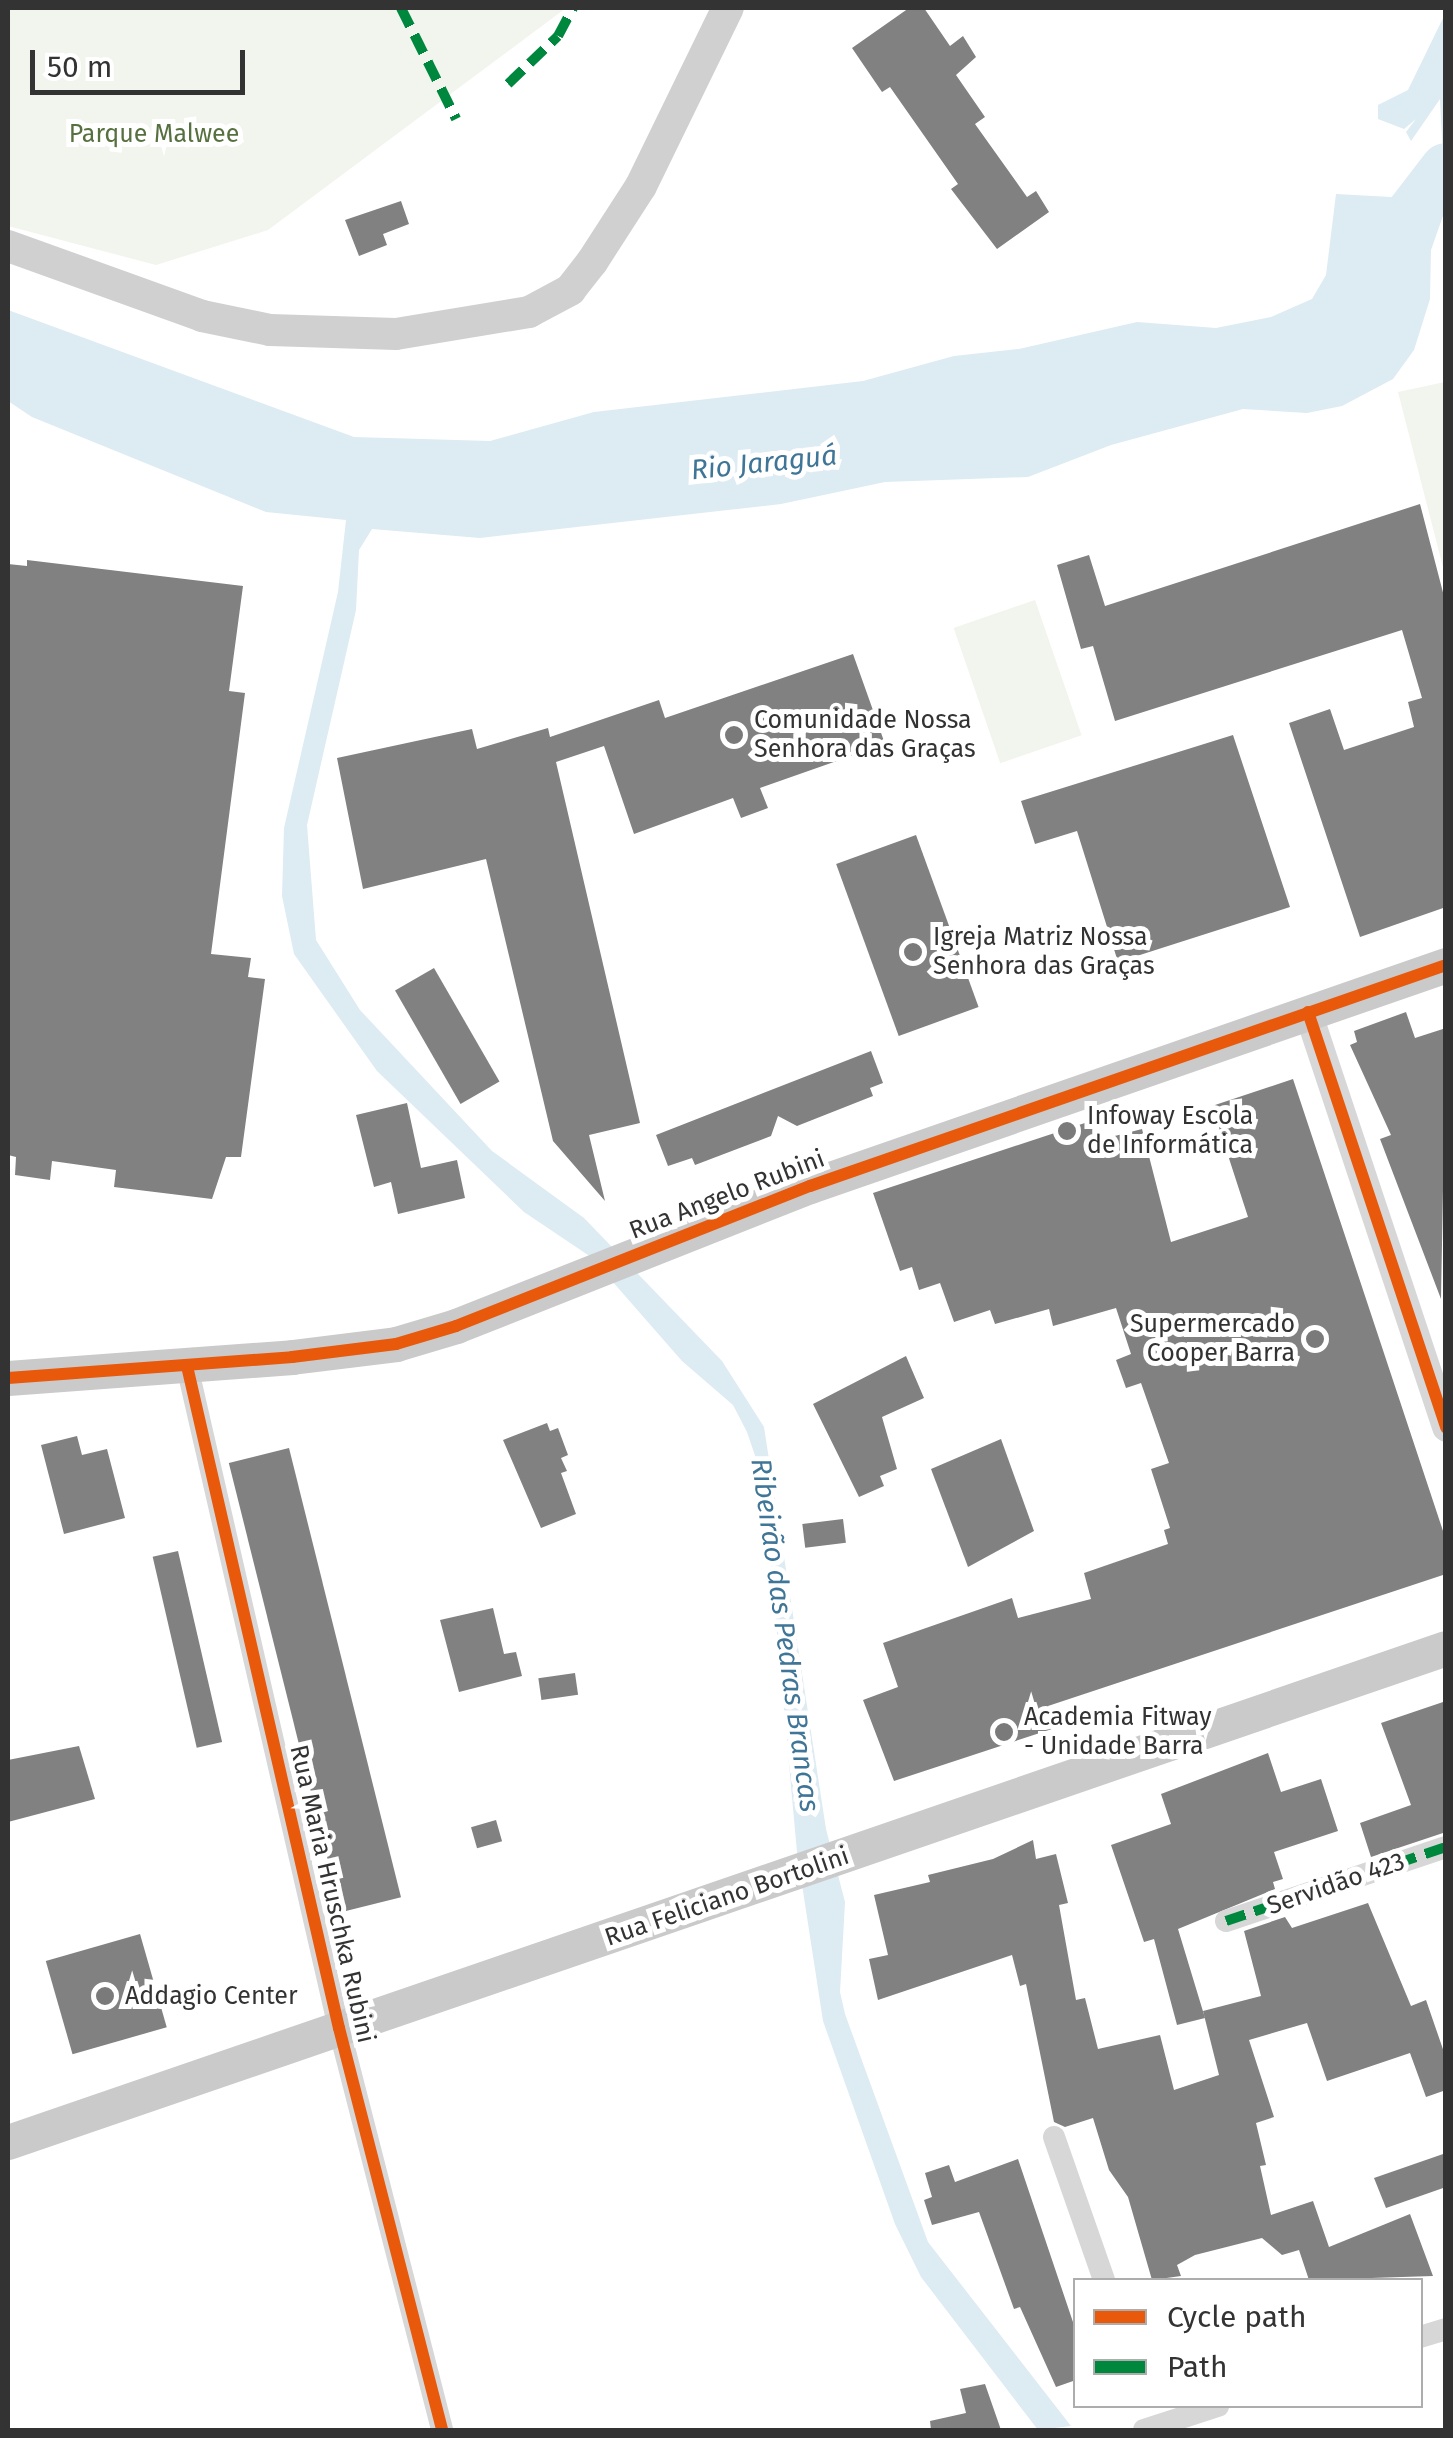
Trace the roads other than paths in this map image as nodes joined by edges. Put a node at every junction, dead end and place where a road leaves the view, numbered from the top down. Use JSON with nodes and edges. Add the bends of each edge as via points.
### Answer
{"nodes":[{"id":1,"x":728,"y":8,"type":"edge"},
{"id":2,"x":8,"y":246,"type":"edge"},
{"id":3,"x":1446,"y":965,"type":"edge"},
{"id":4,"x":1308,"y":1012,"type":"junction"},
{"id":5,"x":188,"y":1366,"type":"junction"},
{"id":6,"x":8,"y":1378,"type":"edge"},
{"id":7,"x":1446,"y":1428,"type":"edge"},
{"id":8,"x":1446,"y":1648,"type":"edge"},
{"id":9,"x":1446,"y":1847,"type":"edge"},
{"id":10,"x":1226,"y":1920,"type":"dead end"},
{"id":11,"x":338,"y":2028,"type":"junction"},
{"id":12,"x":1054,"y":2137,"type":"dead end"},
{"id":13,"x":8,"y":2142,"type":"edge"},
{"id":14,"x":1103,"y":2278,"type":"edge"},
{"id":15,"x":1209,"y":2408,"type":"edge"},
{"id":16,"x":1148,"y":2421,"type":"edge"},
{"id":17,"x":442,"y":2430,"type":"edge"}],
"edges":[{"from":1,"to":2,"type":"main road","via":[[642,186],[570,290],[529,312],[396,334],[270,330],[202,316]]},
{"from":3,"to":4,"type":"main road","name":"Rua Angelo Rubini"},
{"from":4,"to":5,"type":"main road","name":"Rua Angelo Rubini","via":[[396,1344]]},
{"from":4,"to":7,"type":"street"},
{"from":5,"to":6,"type":"main road","name":"Rua Angelo Rubini"},
{"from":5,"to":11,"type":"street","name":"Rua Maria Hruschka Rubini"},
{"from":8,"to":11,"type":"main road","name":"Rua Feliciano Bortolini"},
{"from":9,"to":10,"type":"street","name":"Servidão 423"},
{"from":11,"to":13,"type":"main road","name":"Rua Feliciano Bortolini"},
{"from":11,"to":17,"type":"street","name":"Rua Maria Hruschka Rubini"},
{"from":12,"to":14,"type":"street"},
{"from":15,"to":16,"type":"street"}]}
